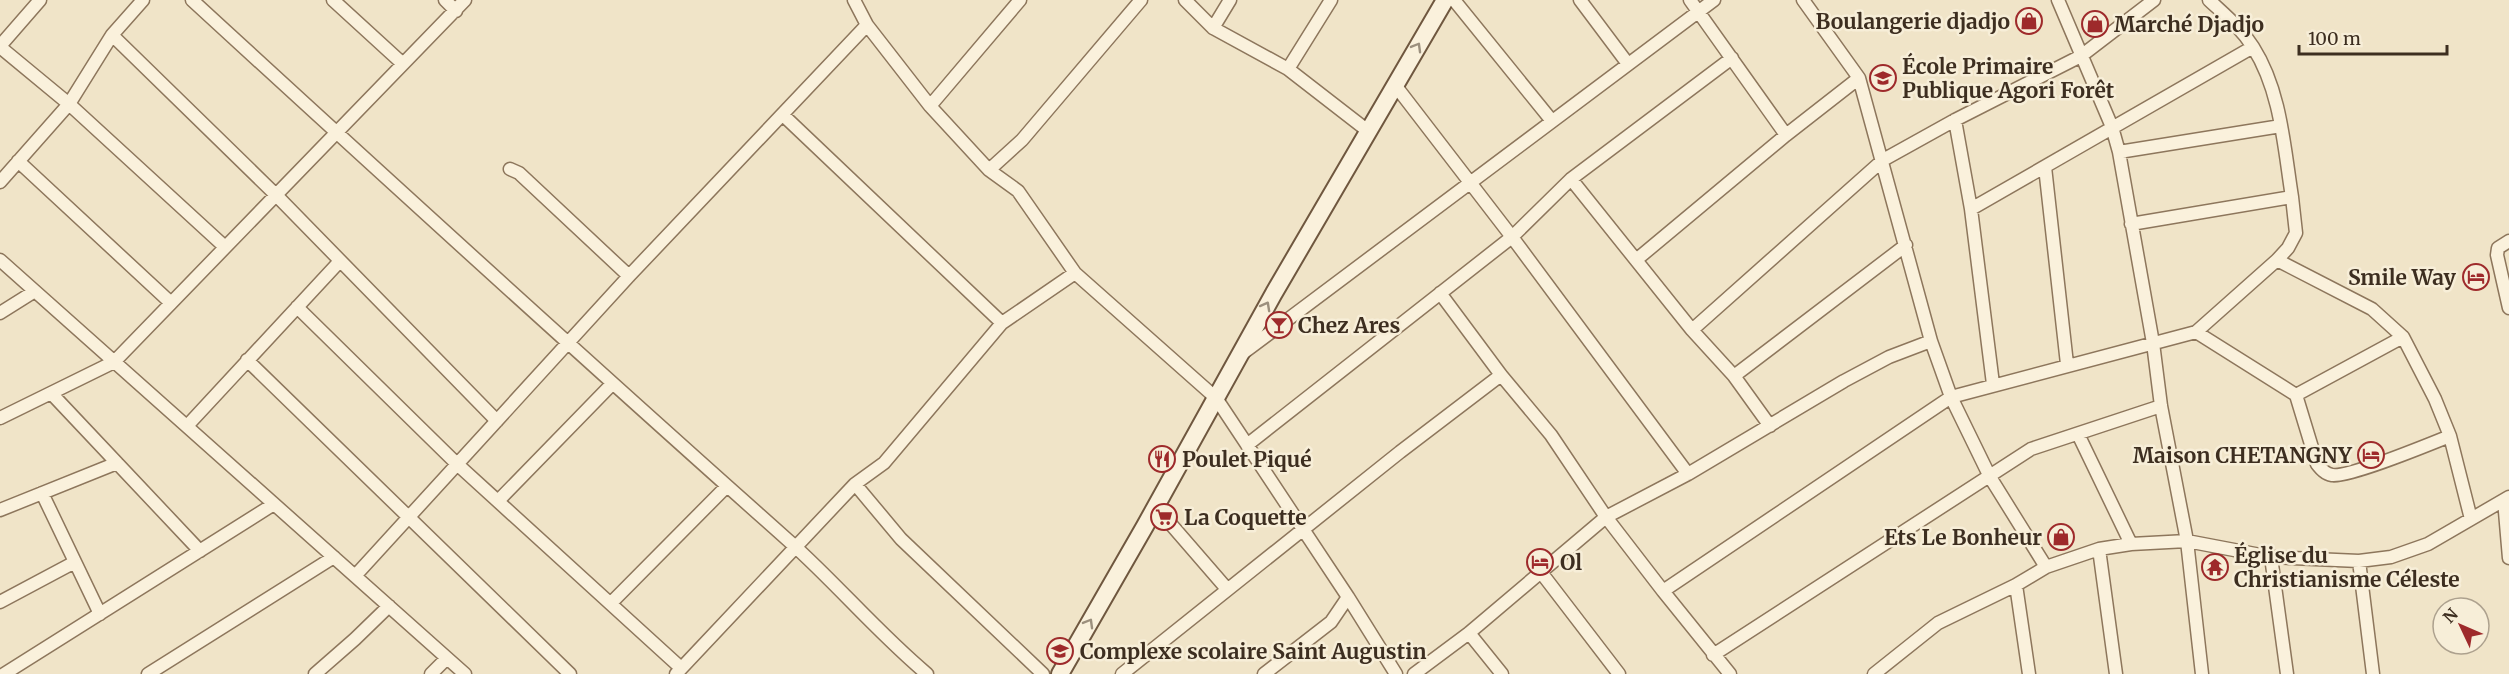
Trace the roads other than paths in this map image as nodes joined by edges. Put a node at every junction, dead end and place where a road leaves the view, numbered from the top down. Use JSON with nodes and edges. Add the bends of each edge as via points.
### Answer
{"nodes":[{"id":1,"x":40,"y":0,"type":"edge"},
{"id":2,"x":143,"y":0,"type":"edge"},
{"id":3,"x":192,"y":0,"type":"edge"},
{"id":4,"x":333,"y":0,"type":"edge"},
{"id":5,"x":446,"y":0,"type":"edge"},
{"id":6,"x":465,"y":0,"type":"edge"},
{"id":7,"x":854,"y":0,"type":"edge"},
{"id":8,"x":1020,"y":0,"type":"edge"},
{"id":9,"x":1141,"y":0,"type":"edge"},
{"id":10,"x":1185,"y":0,"type":"edge"},
{"id":11,"x":1230,"y":0,"type":"edge"},
{"id":12,"x":1331,"y":0,"type":"edge"},
{"id":13,"x":1445,"y":0,"type":"edge"},
{"id":14,"x":1454,"y":0,"type":"edge"},
{"id":15,"x":1580,"y":0,"type":"edge"},
{"id":16,"x":1690,"y":0,"type":"edge"},
{"id":17,"x":1714,"y":0,"type":"edge"},
{"id":18,"x":1803,"y":0,"type":"edge"},
{"id":19,"x":2058,"y":0,"type":"edge"},
{"id":20,"x":2154,"y":0,"type":"edge"},
{"id":21,"x":2209,"y":0,"type":"edge"},
{"id":22,"x":456,"y":11,"type":"junction"},
{"id":23,"x":1698,"y":12,"type":"junction"},
{"id":24,"x":867,"y":25,"type":"junction"},
{"id":25,"x":1213,"y":28,"type":"junction"},
{"id":26,"x":112,"y":34,"type":"junction"},
{"id":27,"x":0,"y":46,"type":"edge"},
{"id":28,"x":2253,"y":47,"type":"junction"},
{"id":29,"x":2081,"y":56,"type":"junction"},
{"id":30,"x":1732,"y":58,"type":"junction"},
{"id":31,"x":403,"y":64,"type":"junction"},
{"id":32,"x":1628,"y":64,"type":"junction"},
{"id":33,"x":1288,"y":69,"type":"junction"},
{"id":34,"x":1859,"y":78,"type":"junction"},
{"id":35,"x":1395,"y":85,"type":"junction"},
{"id":36,"x":69,"y":104,"type":"junction"},
{"id":37,"x":930,"y":106,"type":"junction"},
{"id":38,"x":783,"y":115,"type":"junction"},
{"id":39,"x":1955,"y":120,"type":"junction"},
{"id":40,"x":1552,"y":121,"type":"junction"},
{"id":41,"x":2281,"y":126,"type":"junction"},
{"id":42,"x":2112,"y":127,"type":"junction"},
{"id":43,"x":1368,"y":131,"type":"junction"},
{"id":44,"x":336,"y":133,"type":"junction"},
{"id":45,"x":1786,"y":135,"type":"junction"},
{"id":46,"x":2119,"y":152,"type":"junction"},
{"id":47,"x":1883,"y":160,"type":"junction"},
{"id":48,"x":18,"y":161,"type":"junction"},
{"id":49,"x":2045,"y":167,"type":"junction"},
{"id":50,"x":510,"y":169,"type":"dead end"},
{"id":51,"x":990,"y":170,"type":"junction"},
{"id":52,"x":1570,"y":179,"type":"junction"},
{"id":53,"x":0,"y":182,"type":"edge"},
{"id":54,"x":1470,"y":185,"type":"junction"},
{"id":55,"x":276,"y":195,"type":"junction"},
{"id":56,"x":2292,"y":197,"type":"junction"},
{"id":57,"x":1971,"y":209,"type":"junction"},
{"id":58,"x":2131,"y":224,"type":"junction"},
{"id":59,"x":1512,"y":237,"type":"junction"},
{"id":60,"x":2509,"y":241,"type":"edge"},
{"id":61,"x":1906,"y":245,"type":"junction"},
{"id":62,"x":225,"y":247,"type":"junction"},
{"id":63,"x":0,"y":260,"type":"edge"},
{"id":64,"x":1636,"y":260,"type":"junction"},
{"id":65,"x":2277,"y":260,"type":"junction"},
{"id":66,"x":340,"y":261,"type":"junction"},
{"id":67,"x":1075,"y":273,"type":"junction"},
{"id":68,"x":629,"y":276,"type":"junction"},
{"id":69,"x":35,"y":291,"type":"junction"},
{"id":70,"x":1440,"y":293,"type":"junction"},
{"id":71,"x":171,"y":303,"type":"junction"},
{"id":72,"x":297,"y":307,"type":"junction"},
{"id":73,"x":2509,"y":308,"type":"edge"},
{"id":74,"x":0,"y":313,"type":"edge"},
{"id":75,"x":1002,"y":323,"type":"junction"},
{"id":76,"x":1692,"y":330,"type":"junction"},
{"id":77,"x":2196,"y":332,"type":"junction"},
{"id":78,"x":2403,"y":337,"type":"junction"},
{"id":79,"x":1931,"y":341,"type":"junction"},
{"id":80,"x":567,"y":344,"type":"junction"},
{"id":81,"x":2153,"y":344,"type":"junction"},
{"id":82,"x":1238,"y":357,"type":"junction"},
{"id":83,"x":247,"y":360,"type":"junction"},
{"id":84,"x":114,"y":362,"type":"junction"},
{"id":85,"x":2067,"y":364,"type":"junction"},
{"id":86,"x":1501,"y":375,"type":"junction"},
{"id":87,"x":1734,"y":376,"type":"junction"},
{"id":88,"x":612,"y":384,"type":"junction"},
{"id":89,"x":1994,"y":384,"type":"junction"},
{"id":90,"x":51,"y":393,"type":"junction"},
{"id":91,"x":2296,"y":395,"type":"junction"},
{"id":92,"x":1951,"y":397,"type":"junction"},
{"id":93,"x":1216,"y":398,"type":"junction"},
{"id":94,"x":27,"y":405,"type":"junction"},
{"id":95,"x":63,"y":405,"type":"junction"},
{"id":96,"x":2161,"y":406,"type":"junction"},
{"id":97,"x":0,"y":418,"type":"edge"},
{"id":98,"x":497,"y":421,"type":"junction"},
{"id":99,"x":187,"y":426,"type":"junction"},
{"id":100,"x":1770,"y":426,"type":"junction"},
{"id":101,"x":2078,"y":434,"type":"junction"},
{"id":102,"x":2450,"y":436,"type":"junction"},
{"id":103,"x":1247,"y":446,"type":"junction"},
{"id":104,"x":117,"y":463,"type":"junction"},
{"id":105,"x":457,"y":464,"type":"junction"},
{"id":106,"x":1688,"y":474,"type":"junction"},
{"id":107,"x":1990,"y":477,"type":"junction"},
{"id":108,"x":855,"y":484,"type":"junction"},
{"id":109,"x":728,"y":486,"type":"junction"},
{"id":110,"x":42,"y":493,"type":"junction"},
{"id":111,"x":2506,"y":499,"type":"edge"},
{"id":112,"x":498,"y":501,"type":"junction"},
{"id":113,"x":274,"y":504,"type":"junction"},
{"id":114,"x":1156,"y":507,"type":"junction"},
{"id":115,"x":0,"y":510,"type":"edge"},
{"id":116,"x":409,"y":517,"type":"junction"},
{"id":117,"x":1606,"y":517,"type":"junction"},
{"id":118,"x":2471,"y":519,"type":"junction"},
{"id":119,"x":1302,"y":530,"type":"junction"},
{"id":120,"x":2187,"y":541,"type":"junction"},
{"id":121,"x":2131,"y":544,"type":"junction"},
{"id":122,"x":795,"y":546,"type":"junction"},
{"id":123,"x":2099,"y":549,"type":"junction"},
{"id":124,"x":200,"y":551,"type":"junction"},
{"id":125,"x":334,"y":557,"type":"junction"},
{"id":126,"x":2271,"y":557,"type":"junction"},
{"id":127,"x":2509,"y":558,"type":"edge"},
{"id":128,"x":2359,"y":561,"type":"junction"},
{"id":129,"x":75,"y":562,"type":"junction"},
{"id":130,"x":2046,"y":567,"type":"junction"},
{"id":131,"x":1540,"y":572,"type":"junction"},
{"id":132,"x":355,"y":576,"type":"junction"},
{"id":133,"x":2016,"y":585,"type":"junction"},
{"id":134,"x":1227,"y":589,"type":"junction"},
{"id":135,"x":1663,"y":591,"type":"junction"},
{"id":136,"x":1348,"y":597,"type":"junction"},
{"id":137,"x":0,"y":602,"type":"edge"},
{"id":138,"x":610,"y":603,"type":"junction"},
{"id":139,"x":389,"y":606,"type":"junction"},
{"id":140,"x":100,"y":614,"type":"junction"},
{"id":141,"x":1469,"y":633,"type":"junction"},
{"id":142,"x":1713,"y":655,"type":"junction"},
{"id":143,"x":447,"y":658,"type":"junction"},
{"id":144,"x":679,"y":671,"type":"edge"},
{"id":145,"x":4,"y":674,"type":"edge"},
{"id":146,"x":148,"y":674,"type":"edge"},
{"id":147,"x":315,"y":674,"type":"edge"},
{"id":148,"x":431,"y":674,"type":"edge"},
{"id":149,"x":465,"y":674,"type":"edge"},
{"id":150,"x":570,"y":674,"type":"edge"},
{"id":151,"x":927,"y":674,"type":"edge"},
{"id":152,"x":1043,"y":674,"type":"edge"},
{"id":153,"x":1060,"y":674,"type":"edge"},
{"id":154,"x":1122,"y":674,"type":"edge"},
{"id":155,"x":1264,"y":674,"type":"edge"},
{"id":156,"x":1396,"y":674,"type":"edge"},
{"id":157,"x":1414,"y":674,"type":"edge"},
{"id":158,"x":1502,"y":674,"type":"edge"},
{"id":159,"x":1619,"y":674,"type":"edge"},
{"id":160,"x":1730,"y":674,"type":"edge"},
{"id":161,"x":1874,"y":674,"type":"edge"},
{"id":162,"x":2029,"y":674,"type":"edge"},
{"id":163,"x":2116,"y":674,"type":"edge"},
{"id":164,"x":2202,"y":674,"type":"edge"},
{"id":165,"x":2287,"y":674,"type":"edge"},
{"id":166,"x":2373,"y":674,"type":"edge"}],
"edges":[{"from":1,"to":27,"type":"street"},
{"from":2,"to":26,"type":"street"},
{"from":3,"to":44,"type":"street"},
{"from":4,"to":31,"type":"street"},
{"from":5,"to":22,"type":"street"},
{"from":6,"to":22,"type":"street"},
{"from":7,"to":24,"type":"street"},
{"from":8,"to":37,"type":"street"},
{"from":9,"to":51,"type":"street","via":[[1022,140]]},
{"from":10,"to":25,"type":"street"},
{"from":11,"to":25,"type":"street"},
{"from":12,"to":33,"type":"street"},
{"from":35,"to":13,"type":"main road","one_way":true},
{"from":14,"to":40,"type":"street"},
{"from":15,"to":32,"type":"street"},
{"from":16,"to":23,"type":"street"},
{"from":17,"to":23,"type":"street"},
{"from":18,"to":34,"type":"street"},
{"from":19,"to":29,"type":"street"},
{"from":20,"to":29,"type":"street"},
{"from":21,"to":28,"type":"street"},
{"from":22,"to":31,"type":"street"},
{"from":23,"to":30,"type":"street"},
{"from":23,"to":32,"type":"street"},
{"from":24,"to":37,"type":"street"},
{"from":24,"to":38,"type":"street"},
{"from":25,"to":33,"type":"street"},
{"from":26,"to":36,"type":"street"},
{"from":26,"to":55,"type":"street"},
{"from":27,"to":36,"type":"street"},
{"from":28,"to":41,"type":"street","via":[[2264,69]]},
{"from":28,"to":42,"type":"street"},
{"from":29,"to":39,"type":"street"},
{"from":29,"to":42,"type":"street"},
{"from":30,"to":45,"type":"street"},
{"from":30,"to":52,"type":"street"},
{"from":31,"to":44,"type":"street"},
{"from":32,"to":40,"type":"street"},
{"from":33,"to":43,"type":"street"},
{"from":34,"to":45,"type":"street"},
{"from":34,"to":47,"type":"street"},
{"from":35,"to":43,"type":"main road"},
{"from":35,"to":54,"type":"street"},
{"from":36,"to":48,"type":"street"},
{"from":36,"to":62,"type":"street"},
{"from":37,"to":51,"type":"street"},
{"from":38,"to":68,"type":"street"},
{"from":38,"to":75,"type":"street"},
{"from":39,"to":47,"type":"street"},
{"from":39,"to":57,"type":"street"},
{"from":40,"to":54,"type":"street"},
{"from":41,"to":46,"type":"street"},
{"from":41,"to":56,"type":"street"},
{"from":42,"to":46,"type":"street"},
{"from":42,"to":49,"type":"street"},
{"from":82,"to":43,"type":"main road","one_way":true},
{"from":44,"to":55,"type":"street"},
{"from":44,"to":80,"type":"street"},
{"from":45,"to":64,"type":"street"},
{"from":46,"to":58,"type":"street"},
{"from":47,"to":61,"type":"street"},
{"from":47,"to":76,"type":"street"},
{"from":48,"to":53,"type":"street"},
{"from":48,"to":71,"type":"street"},
{"from":49,"to":57,"type":"street"},
{"from":49,"to":85,"type":"street"},
{"from":50,"to":68,"type":"street","via":[[519,173]]},
{"from":51,"to":67,"type":"street","via":[[1018,190]]},
{"from":52,"to":59,"type":"street"},
{"from":52,"to":64,"type":"street"},
{"from":54,"to":59,"type":"street"},
{"from":54,"to":82,"type":"street"},
{"from":55,"to":62,"type":"street"},
{"from":55,"to":66,"type":"street"},
{"from":56,"to":58,"type":"street"},
{"from":56,"to":65,"type":"street","via":[[2296,233]]},
{"from":57,"to":89,"type":"street"},
{"from":58,"to":81,"type":"street"},
{"from":59,"to":70,"type":"street"},
{"from":59,"to":106,"type":"street"},
{"from":60,"to":73,"type":"street","via":[[2498,248],[2497,255]]},
{"from":61,"to":79,"type":"street"},
{"from":61,"to":87,"type":"street"},
{"from":62,"to":71,"type":"street"},
{"from":63,"to":69,"type":"street"},
{"from":64,"to":76,"type":"street"},
{"from":65,"to":77,"type":"street"},
{"from":65,"to":78,"type":"street","via":[[2372,309]]},
{"from":66,"to":72,"type":"street"},
{"from":66,"to":98,"type":"street"},
{"from":67,"to":75,"type":"street"},
{"from":67,"to":93,"type":"street"},
{"from":68,"to":80,"type":"street"},
{"from":69,"to":74,"type":"street"},
{"from":69,"to":84,"type":"street"},
{"from":70,"to":86,"type":"street"},
{"from":70,"to":103,"type":"street"},
{"from":71,"to":84,"type":"street"},
{"from":72,"to":83,"type":"street"},
{"from":72,"to":105,"type":"street"},
{"from":75,"to":108,"type":"street","via":[[884,463]]},
{"from":76,"to":87,"type":"street"},
{"from":77,"to":81,"type":"street"},
{"from":77,"to":91,"type":"street"},
{"from":78,"to":91,"type":"street"},
{"from":78,"to":102,"type":"street"},
{"from":79,"to":92,"type":"street"},
{"from":79,"to":100,"type":"street","via":[[1889,357]]},
{"from":80,"to":88,"type":"street"},
{"from":80,"to":98,"type":"street"},
{"from":81,"to":85,"type":"street"},
{"from":81,"to":96,"type":"street"},
{"from":82,"to":93,"type":"main road"},
{"from":83,"to":99,"type":"street"},
{"from":83,"to":116,"type":"street"},
{"from":84,"to":90,"type":"street"},
{"from":84,"to":99,"type":"street"},
{"from":85,"to":89,"type":"street"},
{"from":86,"to":117,"type":"street","via":[[1551,435]]},
{"from":86,"to":119,"type":"street"},
{"from":87,"to":100,"type":"street"},
{"from":88,"to":109,"type":"street"},
{"from":88,"to":112,"type":"street"},
{"from":89,"to":92,"type":"street"},
{"from":90,"to":94,"type":"street"},
{"from":90,"to":95,"type":"street"},
{"from":91,"to":102,"type":"street","via":[[2317,464],[2332,475],[2351,472]]},
{"from":92,"to":107,"type":"street"},
{"from":92,"to":135,"type":"street"},
{"from":93,"to":103,"type":"street"},
{"from":93,"to":114,"type":"main road"},
{"from":94,"to":95,"type":"street"},
{"from":94,"to":97,"type":"street"},
{"from":95,"to":104,"type":"street"},
{"from":96,"to":101,"type":"street"},
{"from":96,"to":120,"type":"street"},
{"from":98,"to":105,"type":"street"},
{"from":99,"to":113,"type":"street"},
{"from":100,"to":106,"type":"street"},
{"from":101,"to":107,"type":"street","via":[[2031,449]]},
{"from":101,"to":121,"type":"street"},
{"from":102,"to":118,"type":"street"},
{"from":103,"to":119,"type":"street"},
{"from":104,"to":110,"type":"street"},
{"from":104,"to":124,"type":"street"},
{"from":105,"to":112,"type":"street"},
{"from":105,"to":116,"type":"street"},
{"from":106,"to":117,"type":"street"},
{"from":107,"to":130,"type":"street"},
{"from":107,"to":142,"type":"street"},
{"from":108,"to":122,"type":"street"},
{"from":108,"to":152,"type":"street","via":[[901,539]]},
{"from":109,"to":122,"type":"street"},
{"from":109,"to":138,"type":"street"},
{"from":110,"to":115,"type":"street"},
{"from":110,"to":129,"type":"street"},
{"from":111,"to":118,"type":"street"},
{"from":111,"to":127,"type":"street"},
{"from":112,"to":138,"type":"street"},
{"from":113,"to":124,"type":"street"},
{"from":113,"to":125,"type":"street"},
{"from":114,"to":134,"type":"street"},
{"from":153,"to":114,"type":"main road","one_way":true},
{"from":116,"to":132,"type":"street"},
{"from":116,"to":150,"type":"street"},
{"from":117,"to":131,"type":"street"},
{"from":117,"to":135,"type":"street"},
{"from":118,"to":128,"type":"street","via":[[2410,552]]},
{"from":119,"to":134,"type":"street"},
{"from":119,"to":136,"type":"street"},
{"from":120,"to":121,"type":"street"},
{"from":120,"to":126,"type":"street"},
{"from":120,"to":164,"type":"street"},
{"from":121,"to":123,"type":"street"},
{"from":122,"to":144,"type":"street"},
{"from":122,"to":151,"type":"street"},
{"from":123,"to":130,"type":"street"},
{"from":123,"to":163,"type":"street"},
{"from":124,"to":140,"type":"street"},
{"from":125,"to":132,"type":"street"},
{"from":125,"to":146,"type":"street"},
{"from":126,"to":128,"type":"street"},
{"from":126,"to":165,"type":"street"},
{"from":128,"to":166,"type":"street"},
{"from":129,"to":137,"type":"street"},
{"from":129,"to":140,"type":"street"},
{"from":130,"to":133,"type":"street"},
{"from":131,"to":141,"type":"street"},
{"from":131,"to":159,"type":"street"},
{"from":132,"to":139,"type":"street"},
{"from":133,"to":161,"type":"street","via":[[1938,623]]},
{"from":133,"to":162,"type":"street"},
{"from":134,"to":154,"type":"street"},
{"from":135,"to":142,"type":"street"},
{"from":136,"to":155,"type":"street","via":[[1331,622]]},
{"from":136,"to":156,"type":"street"},
{"from":138,"to":144,"type":"street"},
{"from":139,"to":143,"type":"street"},
{"from":139,"to":147,"type":"street"},
{"from":140,"to":145,"type":"street"},
{"from":141,"to":157,"type":"street"},
{"from":141,"to":158,"type":"street"},
{"from":142,"to":160,"type":"street"},
{"from":143,"to":148,"type":"street"},
{"from":143,"to":149,"type":"street"}]}
